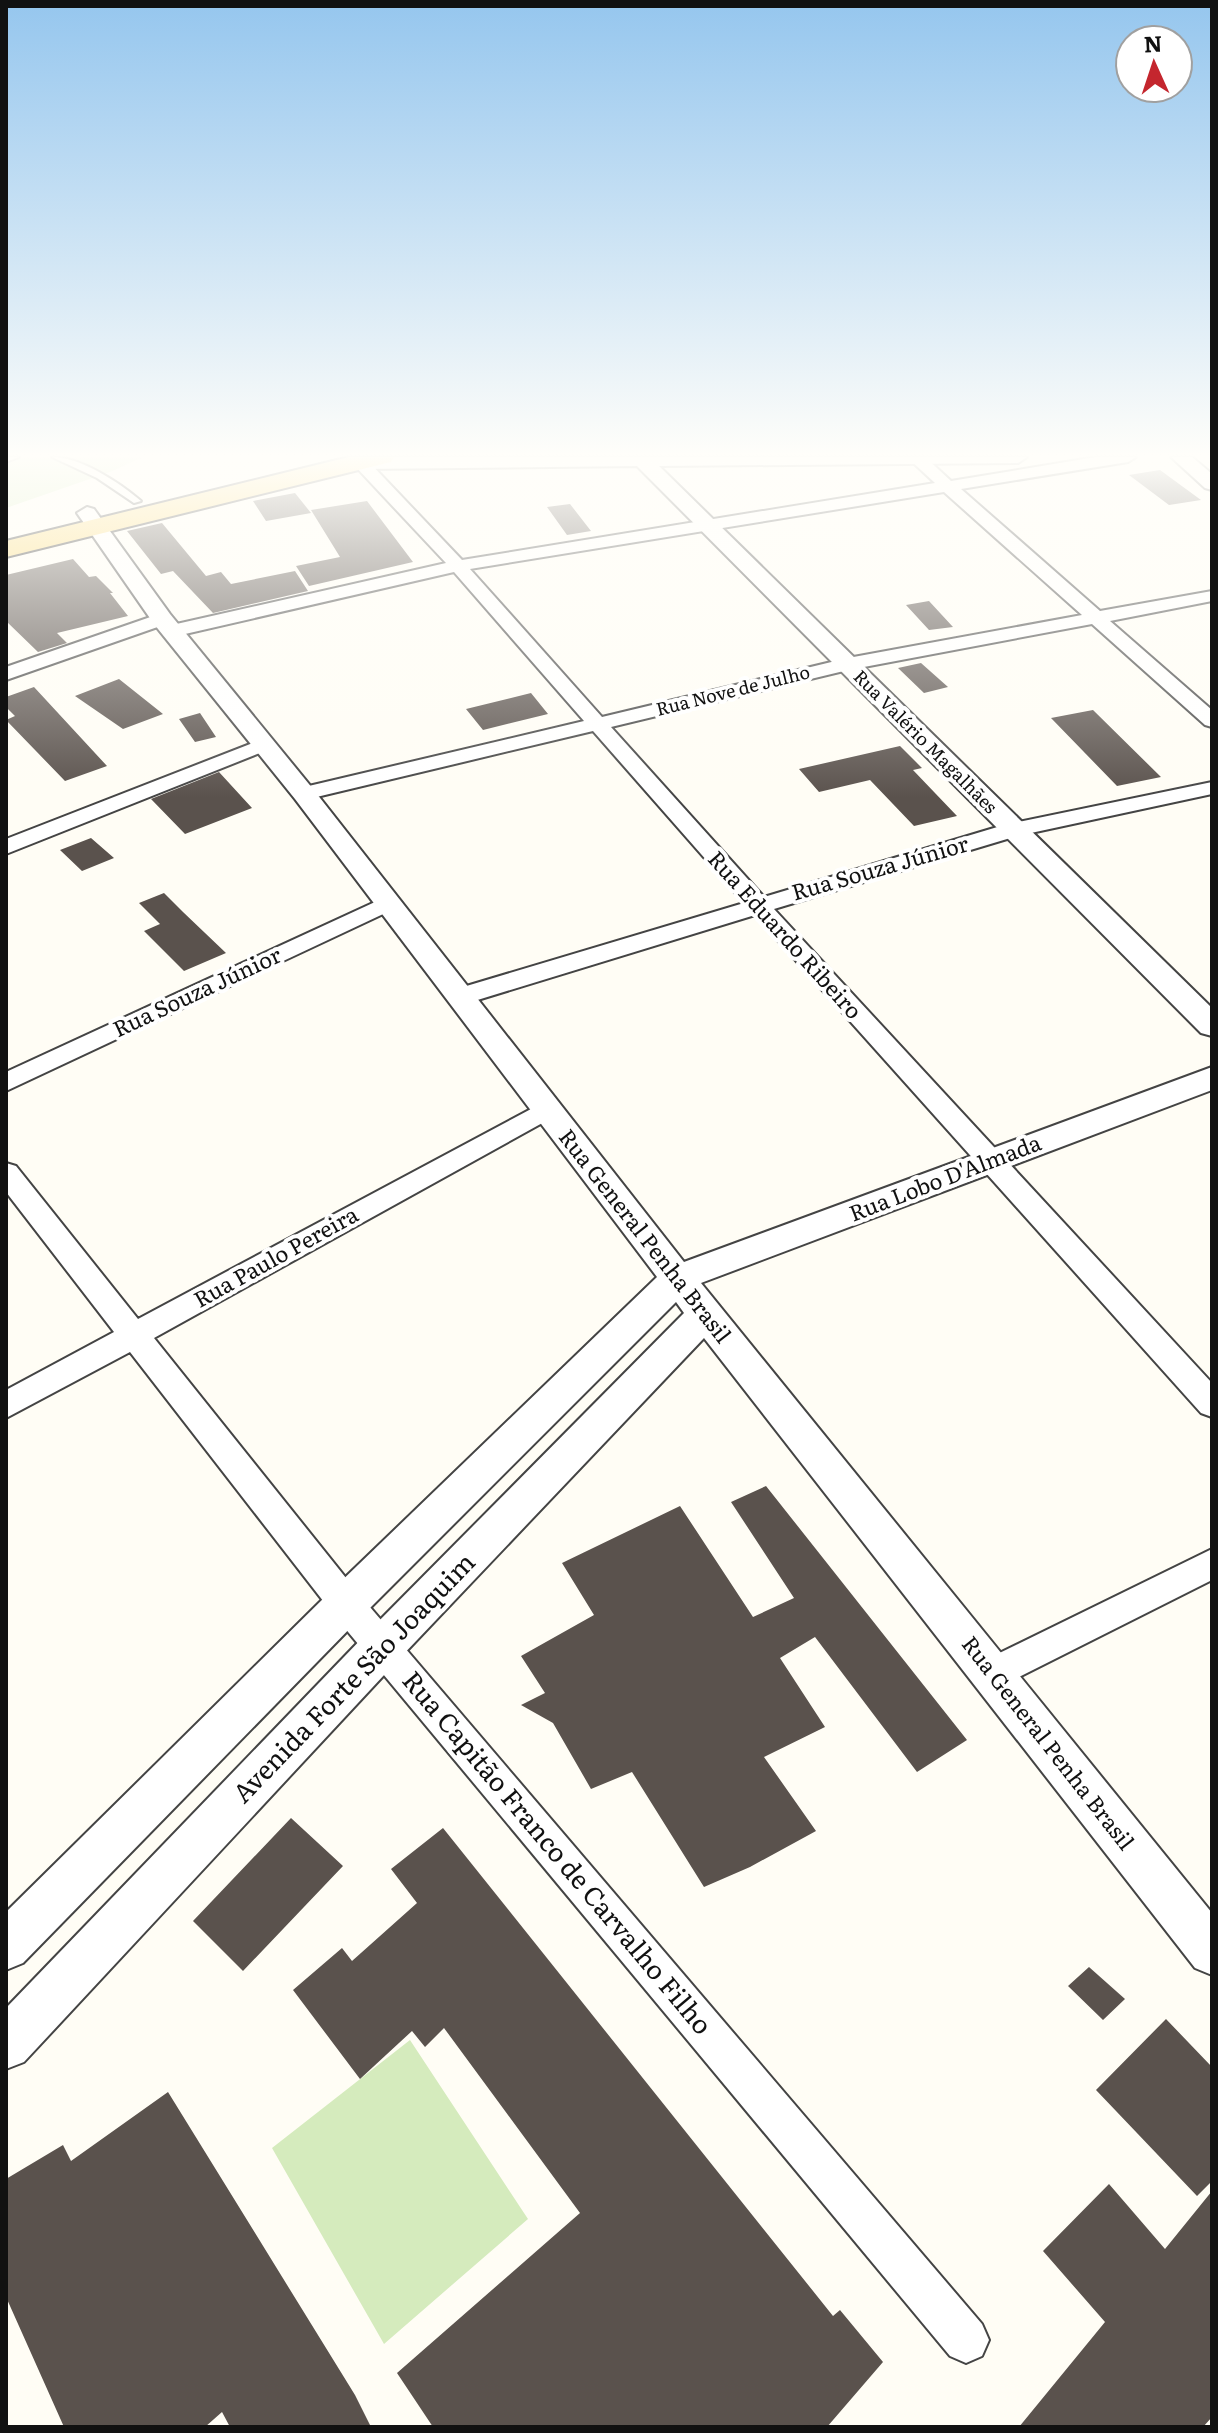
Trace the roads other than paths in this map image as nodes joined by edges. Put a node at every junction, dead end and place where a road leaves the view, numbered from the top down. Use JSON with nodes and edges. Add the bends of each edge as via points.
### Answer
{"nodes":[{"id":1,"x":128,"y":571,"type":"edge"},
{"id":2,"x":436,"y":571,"type":"edge"},
{"id":3,"x":462,"y":571,"type":"edge"},
{"id":4,"x":753,"y":571,"type":"edge"},
{"id":5,"x":1044,"y":571,"type":"edge"},
{"id":6,"x":1212,"y":596,"type":"edge"},
{"id":7,"x":1096,"y":617,"type":"junction"},
{"id":8,"x":167,"y":625,"type":"junction"},
{"id":9,"x":848,"y":664,"type":"junction"},
{"id":10,"x":6,"y":674,"type":"edge"},
{"id":11,"x":1212,"y":721,"type":"edge"},
{"id":12,"x":597,"y":724,"type":"junction"},
{"id":13,"x":263,"y":745,"type":"junction"},
{"id":14,"x":1212,"y":788,"type":"edge"},
{"id":15,"x":304,"y":794,"type":"junction"},
{"id":16,"x":1012,"y":830,"type":"junction"},
{"id":17,"x":6,"y":847,"type":"edge"},
{"id":18,"x":388,"y":903,"type":"junction"},
{"id":19,"x":757,"y":904,"type":"junction"},
{"id":20,"x":462,"y":996,"type":"junction"},
{"id":21,"x":1212,"y":1026,"type":"edge"},
{"id":22,"x":1212,"y":1078,"type":"edge"},
{"id":23,"x":6,"y":1082,"type":"edge"},
{"id":24,"x":546,"y":1110,"type":"junction"},
{"id":25,"x":990,"y":1161,"type":"junction"},
{"id":26,"x":6,"y":1173,"type":"edge"},
{"id":27,"x":678,"y":1278,"type":"junction"},
{"id":28,"x":705,"y":1314,"type":"junction"},
{"id":29,"x":134,"y":1335,"type":"junction"},
{"id":30,"x":1212,"y":1404,"type":"edge"},
{"id":31,"x":6,"y":1405,"type":"edge"},
{"id":32,"x":1212,"y":1564,"type":"edge"},
{"id":33,"x":346,"y":1604,"type":"junction"},
{"id":34,"x":383,"y":1646,"type":"junction"},
{"id":35,"x":993,"y":1673,"type":"junction"},
{"id":36,"x":6,"y":1946,"type":"edge"},
{"id":37,"x":1212,"y":1951,"type":"edge"},
{"id":38,"x":6,"y":2044,"type":"edge"},
{"id":39,"x":966,"y":2340,"type":"dead end"}],
"edges":[{"from":1,"to":8,"type":"street","name":"Rua General Penha Brasil"},
{"from":2,"to":8,"type":"street"},
{"from":3,"to":12,"type":"street","name":"Rua Eduardo Ribeiro"},
{"from":4,"to":9,"type":"street","name":"Rua Valério Magalhães"},
{"from":5,"to":7,"type":"street"},
{"from":6,"to":7,"type":"street","name":"Rua Nove de Julho"},
{"from":7,"to":9,"type":"street","name":"Rua Nove de Julho"},
{"from":7,"to":11,"type":"street"},
{"from":8,"to":10,"type":"street"},
{"from":8,"to":13,"type":"street","name":"Rua General Penha Brasil"},
{"from":9,"to":12,"type":"street","name":"Rua Nove de Julho"},
{"from":9,"to":16,"type":"street","name":"Rua Valério Magalhães"},
{"from":12,"to":15,"type":"street","name":"Rua Nove de Julho"},
{"from":12,"to":19,"type":"street","name":"Rua Eduardo Ribeiro"},
{"from":13,"to":15,"type":"street","name":"Rua General Penha Brasil"},
{"from":13,"to":17,"type":"street"},
{"from":14,"to":16,"type":"street","name":"Rua Souza Júnior"},
{"from":15,"to":18,"type":"street","name":"Rua General Penha Brasil"},
{"from":16,"to":19,"type":"street","name":"Rua Souza Júnior"},
{"from":16,"to":21,"type":"street","name":"Rua Valério Magalhães"},
{"from":18,"to":20,"type":"street","name":"Rua General Penha Brasil"},
{"from":18,"to":23,"type":"street","name":"Rua Souza Júnior"},
{"from":19,"to":20,"type":"street","name":"Rua Souza Júnior"},
{"from":19,"to":25,"type":"street","name":"Rua Eduardo Ribeiro"},
{"from":20,"to":24,"type":"street","name":"Rua General Penha Brasil"},
{"from":22,"to":25,"type":"street","name":"Rua Lobo D'Almada"},
{"from":24,"to":27,"type":"street","name":"Rua General Penha Brasil"},
{"from":24,"to":29,"type":"street","name":"Rua Paulo Pereira"},
{"from":25,"to":27,"type":"street","name":"Rua Lobo D'Almada"},
{"from":25,"to":30,"type":"street","name":"Rua Eduardo Ribeiro"},
{"from":26,"to":29,"type":"street","name":"Rua Capitão Franco de Carvalho Filho"},
{"from":27,"to":28,"type":"street","name":"Rua General Penha Brasil"},
{"from":27,"to":33,"type":"street"},
{"from":28,"to":34,"type":"street","name":"Avenida Forte São Joaquim"},
{"from":28,"to":35,"type":"street","name":"Rua General Penha Brasil"},
{"from":29,"to":31,"type":"street","name":"Rua Paulo Pereira"},
{"from":29,"to":33,"type":"street","name":"Rua Capitão Franco de Carvalho Filho"},
{"from":32,"to":35,"type":"street"},
{"from":33,"to":34,"type":"street","name":"Rua Capitão Franco de Carvalho Filho"},
{"from":33,"to":36,"type":"street"},
{"from":34,"to":38,"type":"street","name":"Avenida Forte São Joaquim"},
{"from":34,"to":39,"type":"street","name":"Rua Capitão Franco de Carvalho Filho"},
{"from":35,"to":37,"type":"street","name":"Rua General Penha Brasil"}]}
